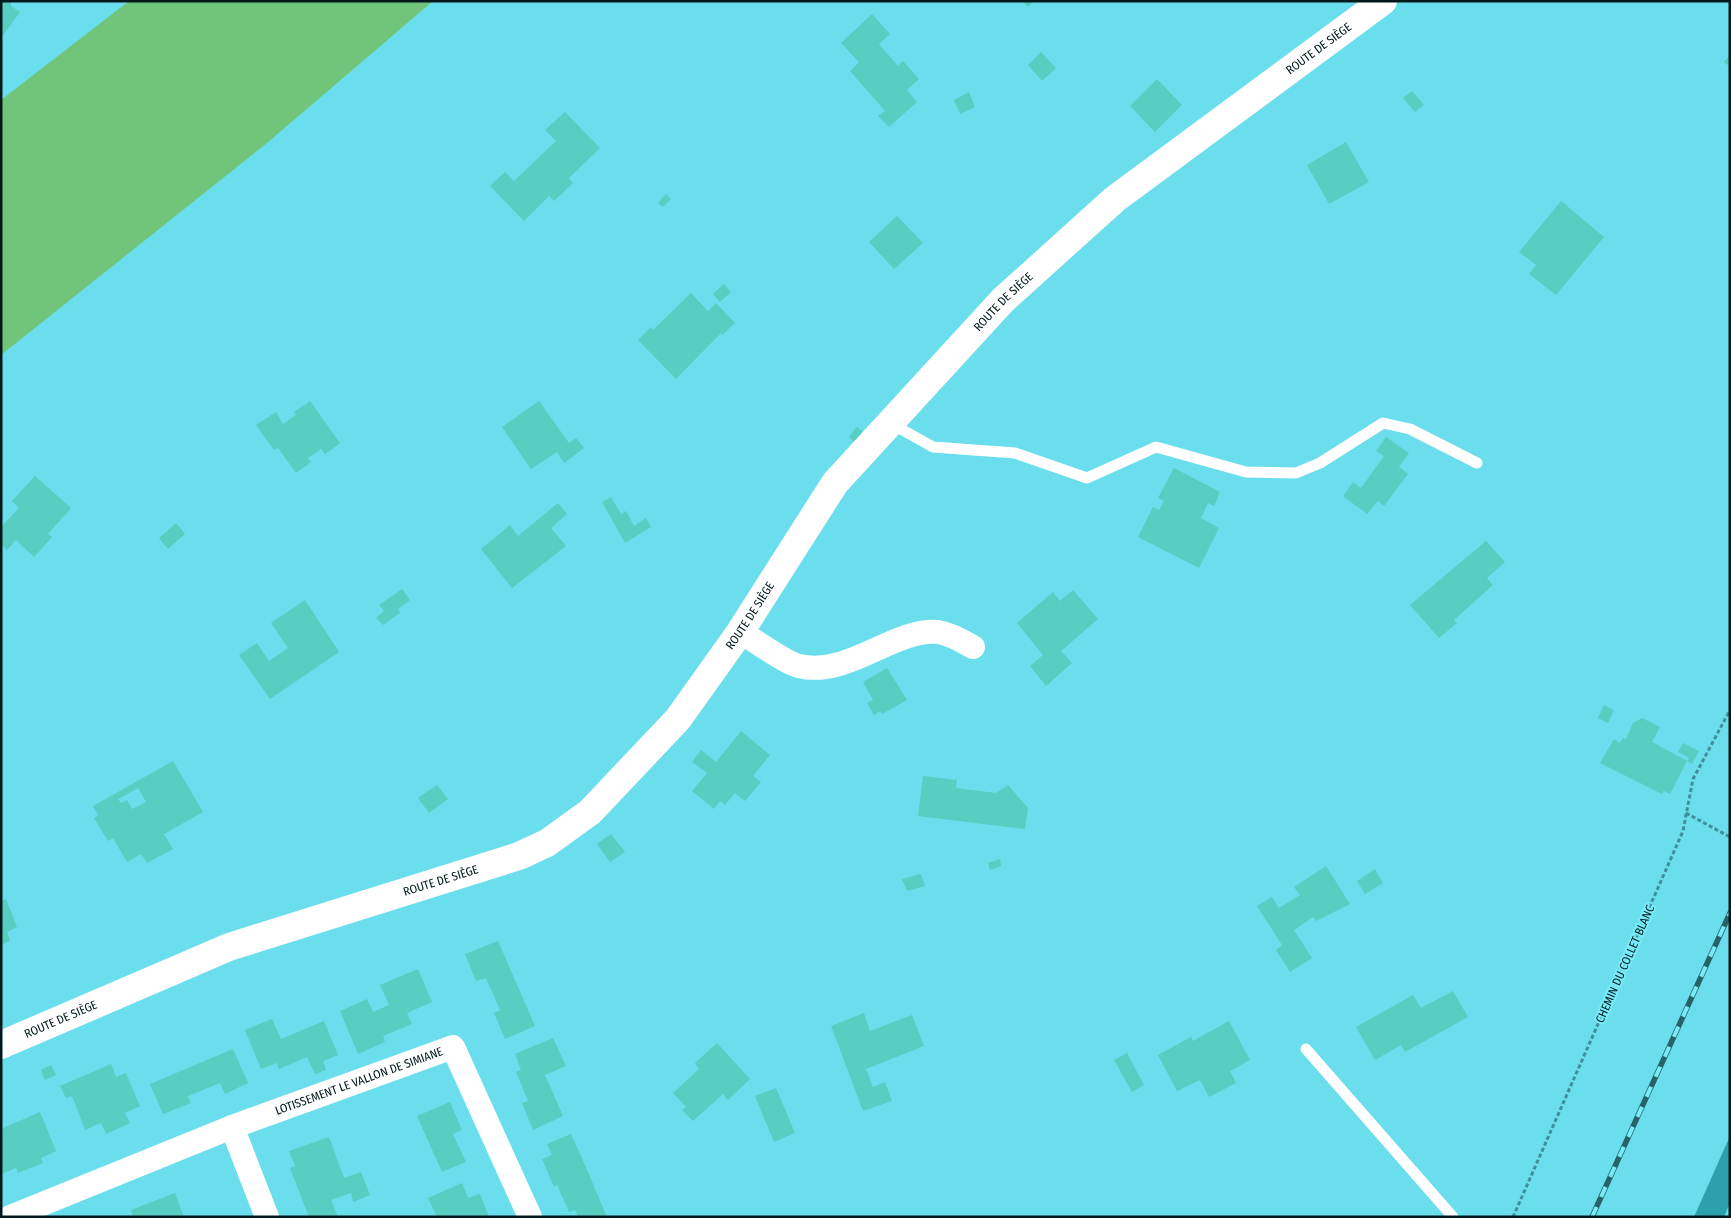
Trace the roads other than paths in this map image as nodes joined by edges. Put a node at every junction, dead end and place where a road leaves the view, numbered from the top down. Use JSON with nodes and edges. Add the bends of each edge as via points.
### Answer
{"nodes":[{"id":1,"x":1383,"y":1,"type":"edge"},
{"id":2,"x":890,"y":423,"type":"junction"},
{"id":3,"x":1477,"y":463,"type":"dead end"},
{"id":4,"x":740,"y":632,"type":"junction"},
{"id":5,"x":973,"y":648,"type":"dead end"},
{"id":6,"x":1,"y":1044,"type":"edge"},
{"id":7,"x":1306,"y":1049,"type":"dead end"},
{"id":8,"x":232,"y":1127,"type":"junction"},
{"id":9,"x":10,"y":1217,"type":"edge"},
{"id":10,"x":267,"y":1217,"type":"edge"},
{"id":11,"x":530,"y":1217,"type":"edge"},
{"id":12,"x":1453,"y":1217,"type":"edge"}],
"edges":[{"from":1,"to":2,"type":"street","name":"ROUTE DE SIÈGE","via":[[1115,199],[1003,300]]},
{"from":2,"to":3,"type":"lane","via":[[933,447],[1015,453],[1087,478],[1156,447],[1246,472],[1296,473],[1320,463],[1383,423],[1410,429]]},
{"from":2,"to":4,"type":"street","name":"ROUTE DE SIÈGE","via":[[835,483]]},
{"from":4,"to":5,"type":"street","via":[[798,666],[820,668],[846,662],[918,634],[938,632],[952,635]]},
{"from":4,"to":6,"type":"street","name":"ROUTE DE SIÈGE","via":[[678,719],[590,812],[547,843],[519,856],[228,947]]},
{"from":7,"to":12,"type":"lane"},
{"from":8,"to":9,"type":"street","name":"LOTISSEMENT LE VALLON DE SIMIANE"},
{"from":8,"to":10,"type":"street"},
{"from":8,"to":11,"type":"street","name":"LOTISSEMENT LE VALLON DE SIMIANE","via":[[453,1047]]}]}
